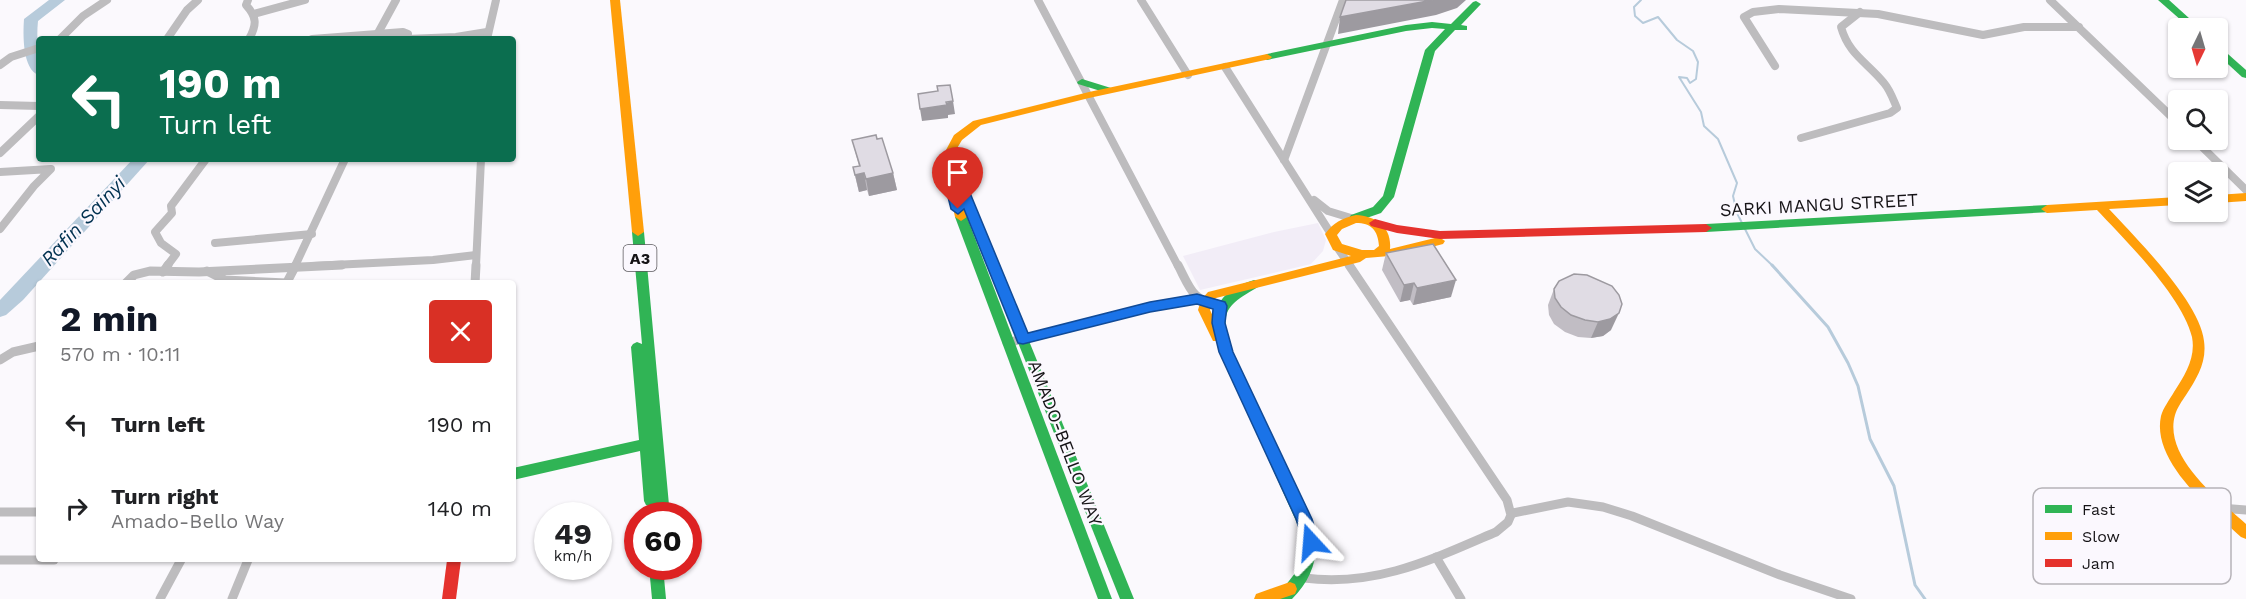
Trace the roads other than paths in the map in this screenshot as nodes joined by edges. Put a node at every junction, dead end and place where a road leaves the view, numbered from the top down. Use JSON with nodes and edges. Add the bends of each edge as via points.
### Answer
{"nodes":[{"id":1,"x":107,"y":0,"type":"edge"},
{"id":2,"x":198,"y":0,"type":"edge"},
{"id":3,"x":248,"y":0,"type":"edge"},
{"id":4,"x":305,"y":0,"type":"edge"},
{"id":5,"x":396,"y":0,"type":"edge"},
{"id":6,"x":496,"y":0,"type":"edge"},
{"id":7,"x":606,"y":0,"type":"edge"},
{"id":8,"x":615,"y":0,"type":"edge"},
{"id":9,"x":1038,"y":0,"type":"edge"},
{"id":10,"x":1140,"y":0,"type":"edge"},
{"id":11,"x":2050,"y":0,"type":"edge"},
{"id":12,"x":2163,"y":0,"type":"edge"},
{"id":13,"x":2174,"y":0,"type":"edge"},
{"id":14,"x":1342,"y":1,"type":"edge"},
{"id":15,"x":1481,"y":1,"type":"edge"},
{"id":16,"x":1860,"y":12,"type":"junction"},
{"id":17,"x":254,"y":14,"type":"junction"},
{"id":18,"x":2184,"y":18,"type":"edge"},
{"id":19,"x":2195,"y":18,"type":"edge"},
{"id":20,"x":1458,"y":27,"type":"junction"},
{"id":21,"x":2079,"y":27,"type":"junction"},
{"id":22,"x":1406,"y":28,"type":"junction"},
{"id":23,"x":378,"y":33,"type":"junction"},
{"id":24,"x":487,"y":35,"type":"edge"},
{"id":25,"x":63,"y":36,"type":"edge"},
{"id":26,"x":169,"y":36,"type":"edge"},
{"id":27,"x":251,"y":36,"type":"edge"},
{"id":28,"x":345,"y":36,"type":"edge"},
{"id":29,"x":408,"y":36,"type":"edge"},
{"id":30,"x":472,"y":36,"type":"edge"},
{"id":31,"x":1325,"y":44,"type":"junction"},
{"id":32,"x":2228,"y":48,"type":"edge"},
{"id":33,"x":36,"y":49,"type":"edge"},
{"id":34,"x":2228,"y":58,"type":"edge"},
{"id":35,"x":2246,"y":64,"type":"edge"},
{"id":36,"x":0,"y":65,"type":"edge"},
{"id":37,"x":1775,"y":66,"type":"dead end"},
{"id":38,"x":1225,"y":67,"type":"junction"},
{"id":39,"x":1188,"y":75,"type":"junction"},
{"id":40,"x":2246,"y":75,"type":"edge"},
{"id":41,"x":1082,"y":82,"type":"junction"},
{"id":42,"x":1109,"y":91,"type":"junction"},
{"id":43,"x":1089,"y":94,"type":"junction"},
{"id":44,"x":0,"y":105,"type":"edge"},
{"id":45,"x":36,"y":106,"type":"edge"},
{"id":46,"x":2168,"y":113,"type":"edge"},
{"id":47,"x":36,"y":119,"type":"edge"},
{"id":48,"x":1801,"y":138,"type":"dead end"},
{"id":49,"x":2205,"y":150,"type":"edge"},
{"id":50,"x":0,"y":152,"type":"edge"},
{"id":51,"x":1284,"y":160,"type":"junction"},
{"id":52,"x":204,"y":162,"type":"edge"},
{"id":53,"x":344,"y":162,"type":"edge"},
{"id":54,"x":481,"y":162,"type":"edge"},
{"id":55,"x":952,"y":164,"type":"junction"},
{"id":56,"x":0,"y":172,"type":"edge"},
{"id":57,"x":2246,"y":189,"type":"edge"},
{"id":58,"x":1391,"y":191,"type":"junction"},
{"id":59,"x":2246,"y":197,"type":"edge"},
{"id":60,"x":1311,"y":198,"type":"junction"},
{"id":61,"x":2228,"y":198,"type":"edge"},
{"id":62,"x":2168,"y":202,"type":"edge"},
{"id":63,"x":2100,"y":206,"type":"junction"},
{"id":64,"x":1353,"y":218,"type":"junction"},
{"id":65,"x":0,"y":229,"type":"edge"},
{"id":66,"x":1388,"y":232,"type":"junction"},
{"id":67,"x":312,"y":234,"type":"junction"},
{"id":68,"x":1461,"y":235,"type":"junction"},
{"id":69,"x":1334,"y":240,"type":"junction"},
{"id":70,"x":215,"y":243,"type":"dead end"},
{"id":71,"x":476,"y":255,"type":"junction"},
{"id":72,"x":1371,"y":255,"type":"junction"},
{"id":73,"x":1347,"y":261,"type":"junction"},
{"id":74,"x":296,"y":266,"type":"junction"},
{"id":75,"x":1311,"y":269,"type":"junction"},
{"id":76,"x":207,"y":271,"type":"junction"},
{"id":77,"x":163,"y":272,"type":"junction"},
{"id":78,"x":129,"y":280,"type":"edge"},
{"id":79,"x":225,"y":280,"type":"edge"},
{"id":80,"x":288,"y":280,"type":"edge"},
{"id":81,"x":475,"y":280,"type":"edge"},
{"id":82,"x":1254,"y":284,"type":"junction"},
{"id":83,"x":1201,"y":301,"type":"junction"},
{"id":84,"x":1220,"y":306,"type":"junction"},
{"id":85,"x":1023,"y":339,"type":"junction"},
{"id":86,"x":1008,"y":343,"type":"junction"},
{"id":87,"x":36,"y":346,"type":"edge"},
{"id":88,"x":1226,"y":352,"type":"junction"},
{"id":89,"x":0,"y":360,"type":"edge"},
{"id":90,"x":646,"y":444,"type":"junction"},
{"id":91,"x":516,"y":473,"type":"edge"},
{"id":92,"x":2202,"y":488,"type":"edge"},
{"id":93,"x":651,"y":502,"type":"edge"},
{"id":94,"x":662,"y":502,"type":"edge"},
{"id":95,"x":2231,"y":509,"type":"edge"},
{"id":96,"x":2246,"y":510,"type":"edge"},
{"id":97,"x":0,"y":512,"type":"edge"},
{"id":98,"x":36,"y":512,"type":"edge"},
{"id":99,"x":1513,"y":513,"type":"junction"},
{"id":100,"x":2231,"y":519,"type":"edge"},
{"id":101,"x":2246,"y":533,"type":"edge"},
{"id":102,"x":1436,"y":557,"type":"junction"},
{"id":103,"x":0,"y":560,"type":"edge"},
{"id":104,"x":36,"y":560,"type":"edge"},
{"id":105,"x":180,"y":562,"type":"edge"},
{"id":106,"x":247,"y":562,"type":"edge"},
{"id":107,"x":454,"y":562,"type":"edge"},
{"id":108,"x":657,"y":580,"type":"edge"},
{"id":109,"x":668,"y":580,"type":"edge"},
{"id":110,"x":1300,"y":583,"type":"junction"},
{"id":111,"x":160,"y":599,"type":"edge"},
{"id":112,"x":231,"y":599,"type":"edge"},
{"id":113,"x":449,"y":599,"type":"edge"},
{"id":114,"x":659,"y":599,"type":"edge"},
{"id":115,"x":669,"y":599,"type":"edge"},
{"id":116,"x":1105,"y":599,"type":"edge"},
{"id":117,"x":1127,"y":599,"type":"edge"},
{"id":118,"x":1261,"y":599,"type":"edge"},
{"id":119,"x":1282,"y":599,"type":"edge"},
{"id":120,"x":1461,"y":599,"type":"edge"},
{"id":121,"x":1851,"y":599,"type":"edge"}],
"edges":[{"from":1,"to":25,"type":"street","via":[[82,16]]},
{"from":2,"to":26,"type":"street"},
{"from":3,"to":17,"type":"street","via":[[246,5]]},
{"from":4,"to":17,"type":"street"},
{"from":5,"to":23,"type":"street"},
{"from":6,"to":24,"type":"street"},
{"from":7,"to":90,"type":"main road","number":"A3"},
{"from":8,"to":94,"type":"main road","number":"A3"},
{"from":9,"to":41,"type":"street"},
{"from":10,"to":39,"type":"street"},
{"from":11,"to":21,"type":"street"},
{"from":12,"to":18,"type":"main road"},
{"from":13,"to":19,"type":"main road"},
{"from":14,"to":31,"type":"street"},
{"from":15,"to":20,"type":"main road"},
{"from":15,"to":22,"type":"main road","via":[[1446,18]]},
{"from":16,"to":21,"type":"street","via":[[1983,35],[2024,27]]},
{"from":16,"to":37,"type":"street","via":[[1779,9],[1744,17]]},
{"from":16,"to":48,"type":"street","via":[[1841,27],[1844,40],[1852,55],[1884,83],[1897,108]]},
{"from":17,"to":27,"type":"street","via":[[256,26]]},
{"from":20,"to":22,"type":"main road"},
{"from":20,"to":58,"type":"main road","via":[[1430,50]]},
{"from":21,"to":46,"type":"street"},
{"from":22,"to":31,"type":"main road"},
{"from":23,"to":28,"type":"street"},
{"from":23,"to":29,"type":"street","via":[[403,32]]},
{"from":24,"to":30,"type":"street"},
{"from":31,"to":38,"type":"main road"},
{"from":31,"to":51,"type":"street"},
{"from":32,"to":35,"type":"main road"},
{"from":33,"to":36,"type":"street"},
{"from":34,"to":40,"type":"main road"},
{"from":38,"to":39,"type":"main road"},
{"from":38,"to":51,"type":"street"},
{"from":39,"to":42,"type":"main road"},
{"from":41,"to":42,"type":"main road"},
{"from":41,"to":43,"type":"street"},
{"from":42,"to":43,"type":"main road"},
{"from":43,"to":55,"type":"main road","via":[[968,128],[953,143]]},
{"from":43,"to":83,"type":"street"},
{"from":44,"to":45,"type":"street"},
{"from":47,"to":50,"type":"street"},
{"from":49,"to":57,"type":"street"},
{"from":51,"to":60,"type":"street"},
{"from":52,"to":77,"type":"street","via":[[171,206],[172,213],[155,232],[159,244],[176,254]]},
{"from":53,"to":67,"type":"street"},
{"from":54,"to":71,"type":"street"},
{"from":55,"to":85,"type":"main road","name":"AMADO-BELLO WAY"},
{"from":55,"to":86,"type":"main road","name":"AMADO-BELLO WAY","via":[[958,209]]},
{"from":56,"to":65,"type":"street","via":[[51,169]]},
{"from":58,"to":64,"type":"main road","via":[[1380,210]]},
{"from":58,"to":66,"type":"main road"},
{"from":59,"to":61,"type":"main road"},
{"from":60,"to":64,"type":"street","via":[[1328,211]]},
{"from":60,"to":69,"type":"street"},
{"from":62,"to":63,"type":"main road","name":"SARKI MANGU STREET"},
{"from":63,"to":68,"type":"main road","name":"SARKI MANGU STREET","via":[[1757,227]]},
{"from":63,"to":92,"type":"main road","via":[[2170,289],[2199,340],[2196,364],[2166,425],[2167,436],[2184,469]]},
{"from":64,"to":66,"type":"main road","via":[[1375,223]]},
{"from":64,"to":69,"type":"main road","via":[[1339,222]]},
{"from":66,"to":68,"type":"main road"},
{"from":66,"to":72,"type":"main road","via":[[1386,247]]},
{"from":67,"to":70,"type":"street"},
{"from":67,"to":74,"type":"street"},
{"from":68,"to":72,"type":"main road"},
{"from":69,"to":72,"type":"main road","via":[[1351,255]]},
{"from":69,"to":73,"type":"street"},
{"from":69,"to":75,"type":"main road","via":[[1327,258]]},
{"from":71,"to":74,"type":"street"},
{"from":71,"to":81,"type":"street"},
{"from":72,"to":73,"type":"main road"},
{"from":73,"to":75,"type":"main road"},
{"from":73,"to":99,"type":"street"},
{"from":74,"to":76,"type":"street"},
{"from":74,"to":80,"type":"street"},
{"from":75,"to":82,"type":"main road"},
{"from":76,"to":77,"type":"street"},
{"from":76,"to":79,"type":"street"},
{"from":77,"to":78,"type":"street","via":[[150,271]]},
{"from":82,"to":83,"type":"main road","via":[[1219,292]]},
{"from":82,"to":84,"type":"main road"},
{"from":83,"to":84,"type":"street"},
{"from":83,"to":85,"type":"street","via":[[1150,307]]},
{"from":83,"to":88,"type":"main road","via":[[1205,317]]},
{"from":84,"to":88,"type":"main road","via":[[1218,323]]},
{"from":85,"to":86,"type":"street"},
{"from":85,"to":117,"type":"main road","name":"AMADO-BELLO WAY"},
{"from":86,"to":116,"type":"main road","name":"AMADO-BELLO WAY"},
{"from":87,"to":89,"type":"street"},
{"from":88,"to":110,"type":"main road","via":[[1308,531],[1311,555]]},
{"from":90,"to":91,"type":"main road"},
{"from":90,"to":93,"type":"main road","number":"A3"},
{"from":95,"to":96,"type":"street"},
{"from":97,"to":98,"type":"street"},
{"from":99,"to":102,"type":"street","via":[[1511,520],[1496,532]]},
{"from":99,"to":121,"type":"street","via":[[1568,502],[1603,507]]},
{"from":100,"to":101,"type":"main road"},
{"from":102,"to":110,"type":"street","via":[[1389,575]]},
{"from":102,"to":120,"type":"street"},
{"from":103,"to":104,"type":"street"},
{"from":105,"to":111,"type":"street"},
{"from":106,"to":112,"type":"street"},
{"from":107,"to":113,"type":"main road"},
{"from":108,"to":114,"type":"main road"},
{"from":109,"to":115,"type":"main road"},
{"from":110,"to":118,"type":"main road"},
{"from":110,"to":119,"type":"main road"}]}
